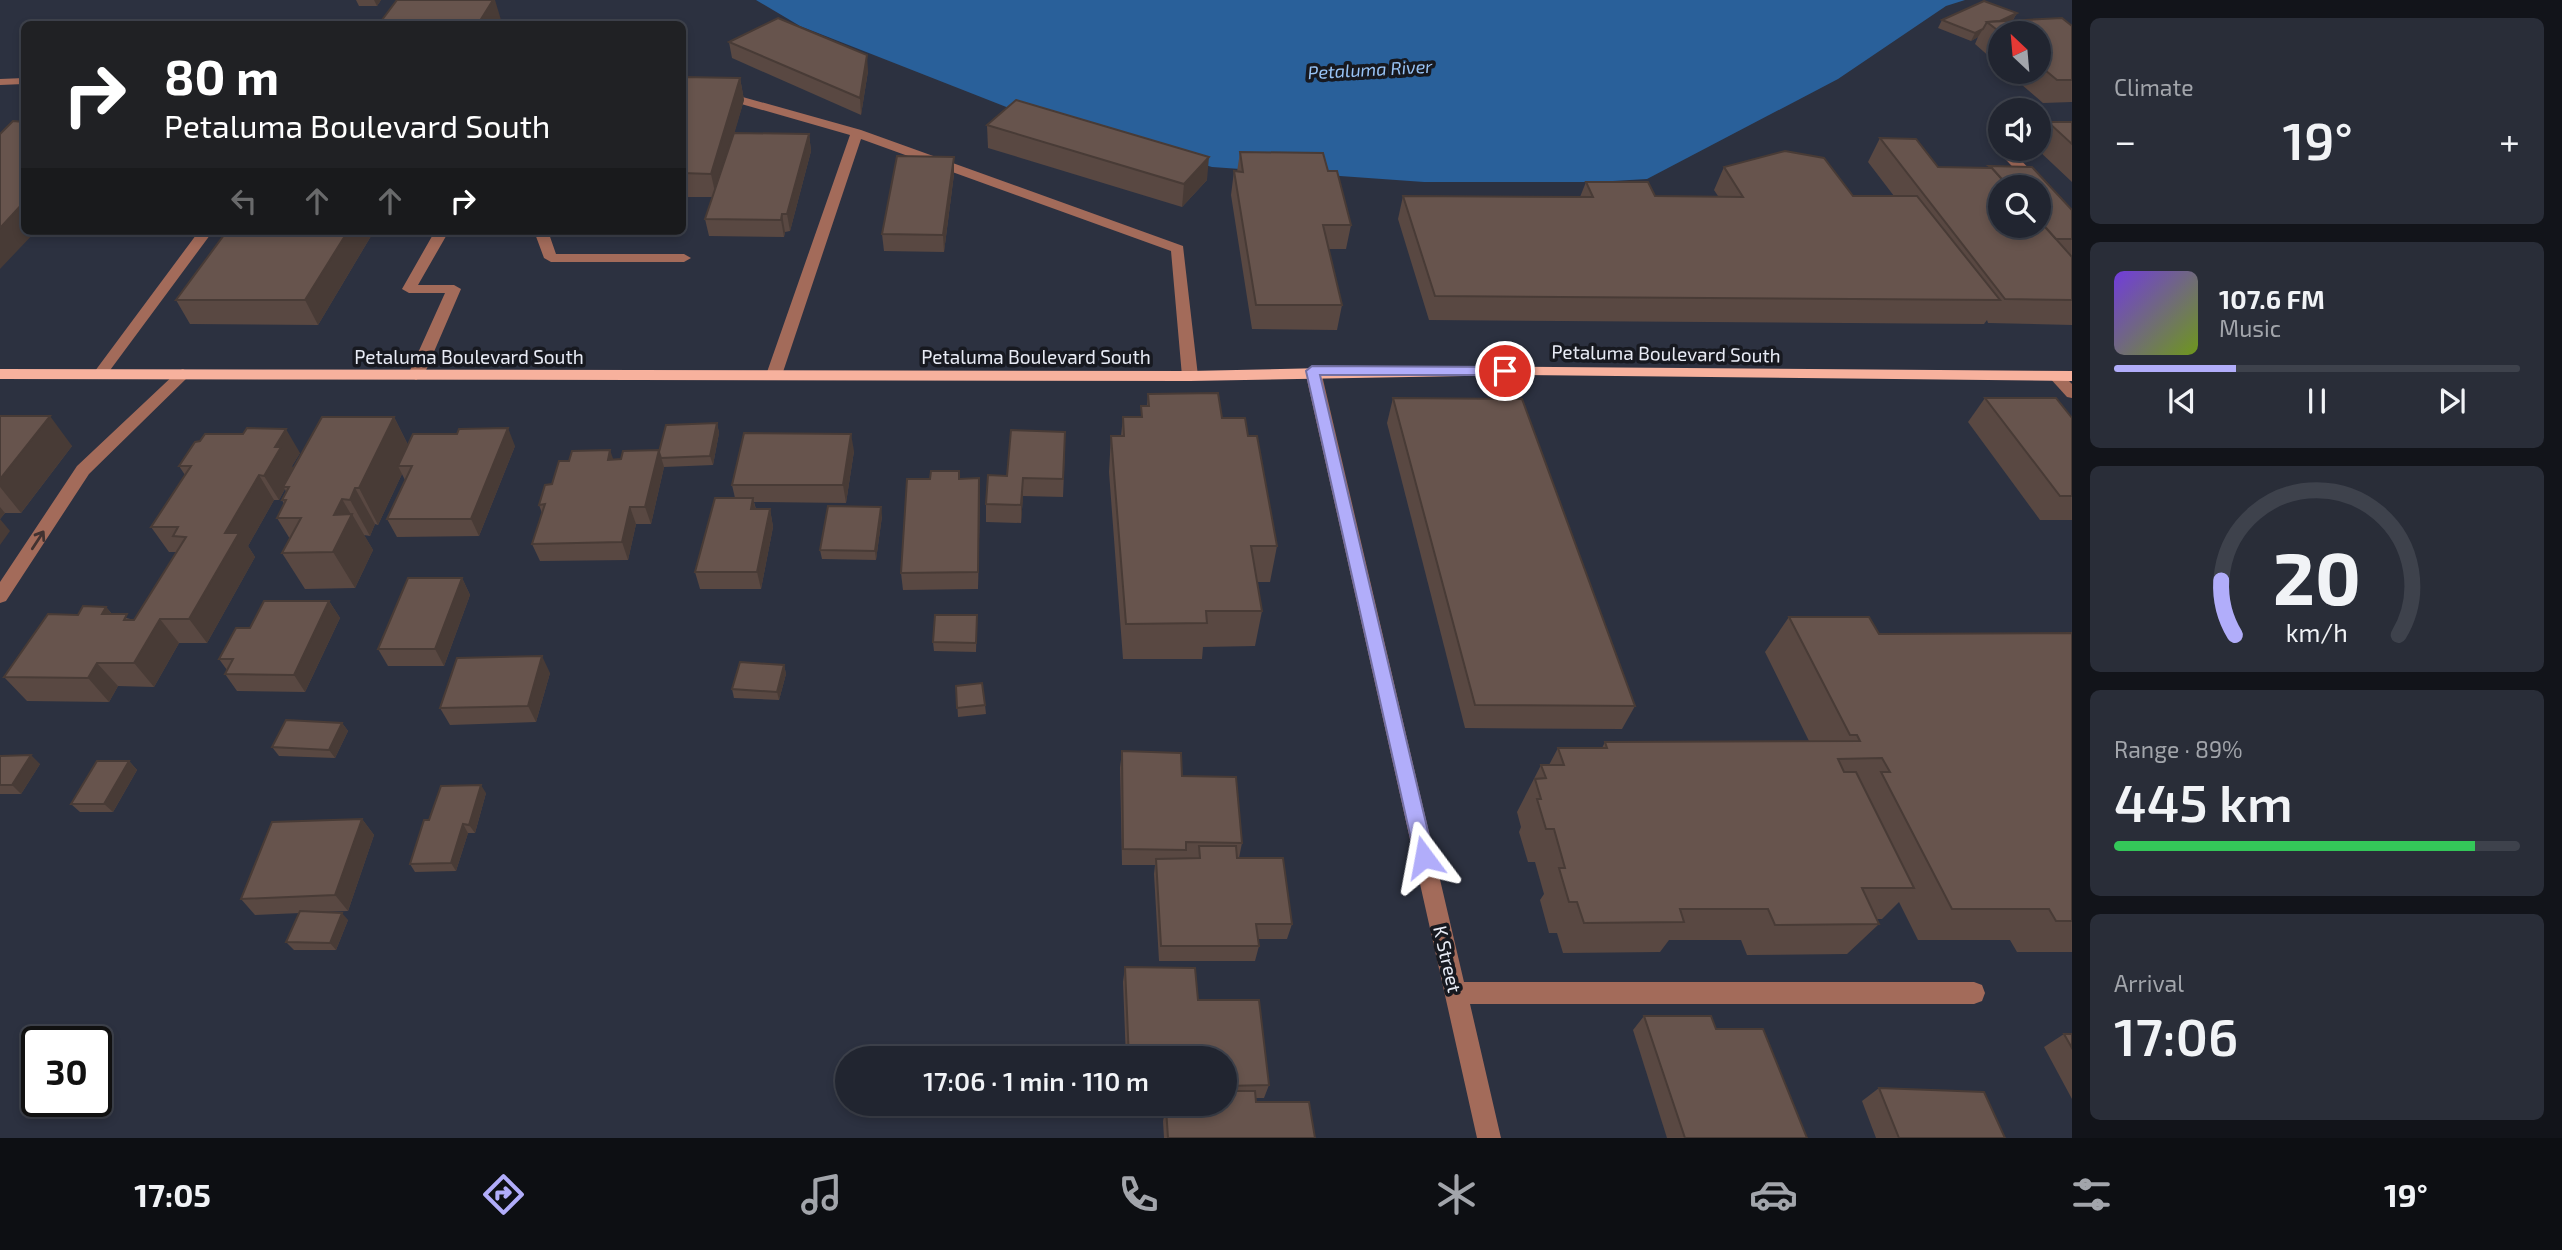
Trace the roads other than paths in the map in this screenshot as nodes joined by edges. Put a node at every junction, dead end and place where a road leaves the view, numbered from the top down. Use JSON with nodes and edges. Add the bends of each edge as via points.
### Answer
{"nodes":[{"id":1,"x":21,"y":81,"type":"edge"},
{"id":2,"x":1,"y":82,"type":"edge"},
{"id":3,"x":686,"y":84,"type":"edge"},
{"id":4,"x":2051,"y":131,"type":"edge"},
{"id":5,"x":2072,"y":131,"type":"edge"},
{"id":6,"x":857,"y":132,"type":"junction"},
{"id":7,"x":2014,"y":161,"type":"edge"},
{"id":8,"x":2028,"y":175,"type":"edge"},
{"id":9,"x":203,"y":235,"type":"edge"},
{"id":10,"x":440,"y":235,"type":"edge"},
{"id":11,"x":542,"y":235,"type":"edge"},
{"id":12,"x":684,"y":258,"type":"dead end"},
{"id":13,"x":1312,"y":371,"type":"junction"},
{"id":14,"x":0,"y":374,"type":"edge"},
{"id":15,"x":100,"y":374,"type":"junction"},
{"id":16,"x":183,"y":374,"type":"junction"},
{"id":17,"x":416,"y":375,"type":"junction"},
{"id":18,"x":774,"y":375,"type":"junction"},
{"id":19,"x":1190,"y":376,"type":"junction"},
{"id":20,"x":2056,"y":376,"type":"junction"},
{"id":21,"x":2072,"y":376,"type":"edge"},
{"id":22,"x":2072,"y":393,"type":"edge"},
{"id":23,"x":0,"y":597,"type":"edge"},
{"id":24,"x":1456,"y":993,"type":"junction"},
{"id":25,"x":1973,"y":993,"type":"dead end"},
{"id":26,"x":1489,"y":1138,"type":"edge"}],
"edges":[{"from":1,"to":2,"type":"street"},
{"from":3,"to":6,"type":"street"},
{"from":4,"to":5,"type":"street"},
{"from":6,"to":18,"type":"street"},
{"from":6,"to":19,"type":"street","via":[[1178,250]]},
{"from":7,"to":8,"type":"street"},
{"from":9,"to":15,"type":"street"},
{"from":10,"to":17,"type":"street","via":[[409,289],[454,289]]},
{"from":11,"to":12,"type":"street","via":[[551,258]]},
{"from":13,"to":19,"type":"main road","name":"Petaluma Boulevard South"},
{"from":13,"to":20,"type":"main road","name":"Petaluma Boulevard South"},
{"from":13,"to":24,"type":"street","name":"K Street"},
{"from":14,"to":15,"type":"main road","name":"Petaluma Boulevard South"},
{"from":15,"to":16,"type":"main road","name":"Petaluma Boulevard South"},
{"from":16,"to":17,"type":"main road","name":"Petaluma Boulevard South"},
{"from":23,"to":16,"type":"street","one_way":true,"via":[[83,470]]},
{"from":17,"to":18,"type":"main road","name":"Petaluma Boulevard South"},
{"from":18,"to":19,"type":"main road","name":"Petaluma Boulevard South"},
{"from":20,"to":21,"type":"main road","name":"Petaluma Boulevard South"},
{"from":20,"to":22,"type":"street"},
{"from":24,"to":25,"type":"street"},
{"from":24,"to":26,"type":"street","name":"K Street"}]}
